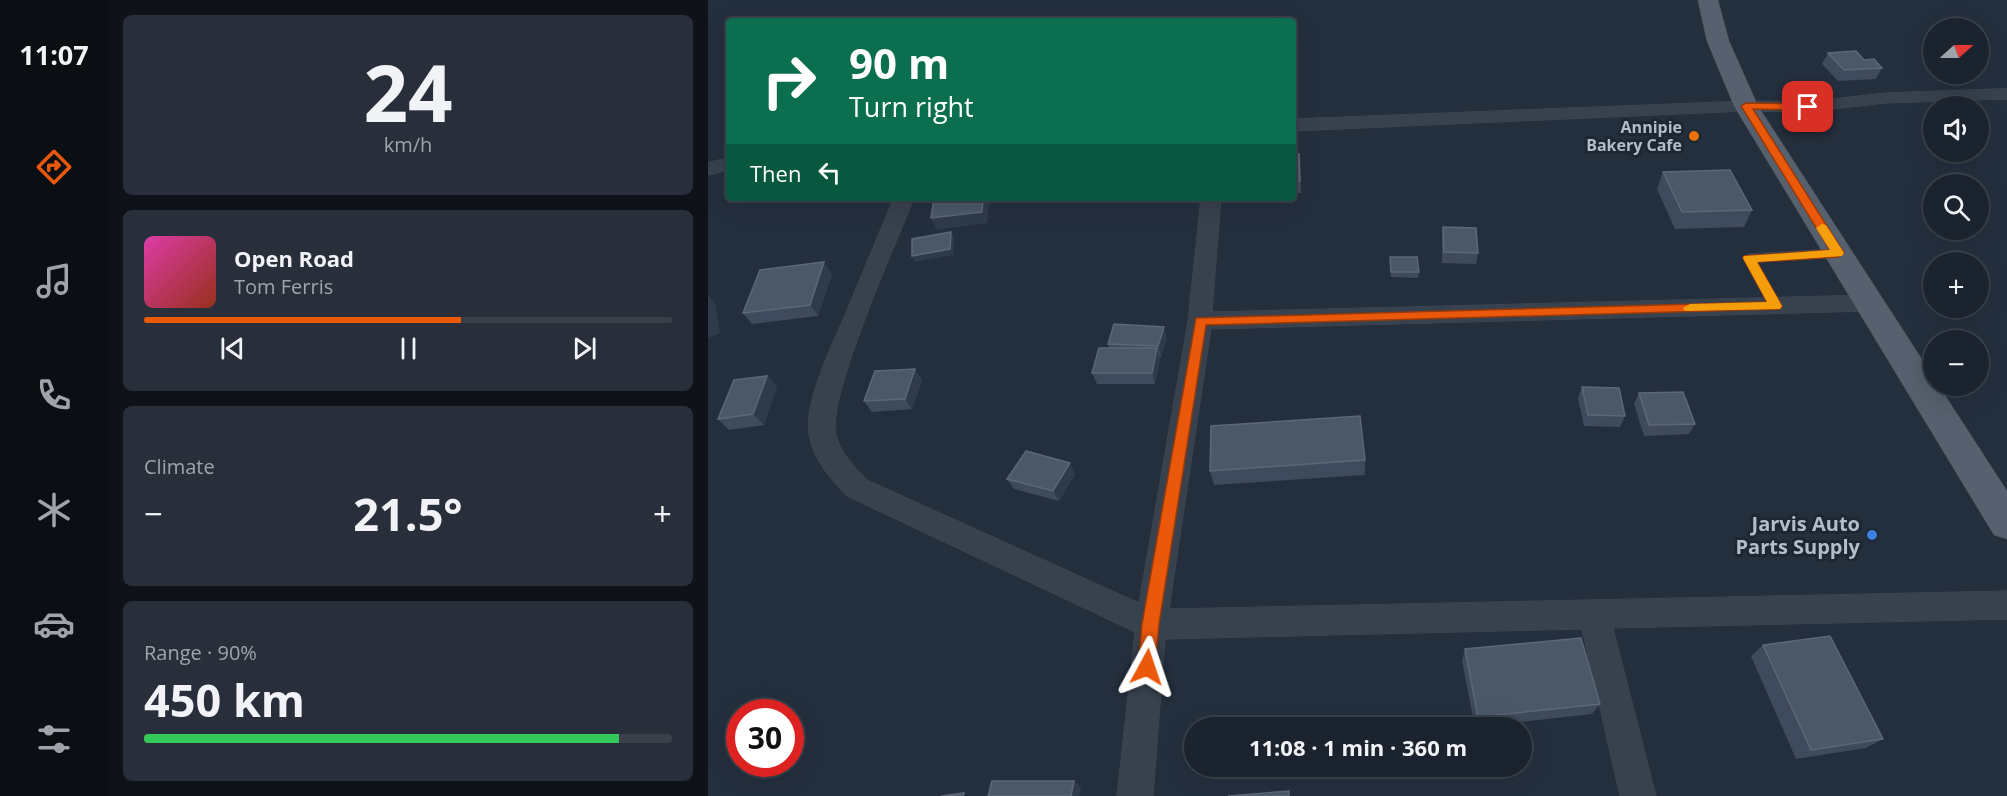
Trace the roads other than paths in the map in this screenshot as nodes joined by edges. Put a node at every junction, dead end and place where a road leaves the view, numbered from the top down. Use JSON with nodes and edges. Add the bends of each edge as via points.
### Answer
{"nodes":[{"id":1,"x":1708,"y":0,"type":"edge"},
{"id":2,"x":2007,"y":94,"type":"edge"},
{"id":3,"x":1746,"y":106,"type":"junction"},
{"id":4,"x":1296,"y":125,"type":"edge"},
{"id":5,"x":726,"y":165,"type":"edge"},
{"id":6,"x":708,"y":169,"type":"edge"},
{"id":7,"x":903,"y":201,"type":"edge"},
{"id":8,"x":1211,"y":201,"type":"edge"},
{"id":9,"x":1838,"y":253,"type":"junction"},
{"id":10,"x":1869,"y":303,"type":"junction"},
{"id":11,"x":1776,"y":306,"type":"junction"},
{"id":12,"x":1200,"y":321,"type":"junction"},
{"id":13,"x":2007,"y":523,"type":"edge"},
{"id":14,"x":2007,"y":605,"type":"edge"},
{"id":15,"x":1594,"y":613,"type":"junction"},
{"id":16,"x":1151,"y":624,"type":"junction"},
{"id":17,"x":1135,"y":796,"type":"edge"},
{"id":18,"x":1638,"y":796,"type":"edge"}],
"edges":[{"from":1,"to":3,"type":"main road","via":[[1713,31]]},
{"from":2,"to":3,"type":"street","via":[[1885,98],[1808,107]]},
{"from":3,"to":4,"type":"street"},
{"from":3,"to":9,"type":"main road"},
{"from":5,"to":6,"type":"street"},
{"from":7,"to":16,"type":"street","via":[[834,371],[822,412],[822,434],[832,461],[857,488]]},
{"from":8,"to":12,"type":"street"},
{"from":9,"to":10,"type":"main road"},
{"from":9,"to":11,"type":"lane","via":[[1749,258]]},
{"from":10,"to":11,"type":"street"},
{"from":10,"to":13,"type":"main road"},
{"from":11,"to":12,"type":"street"},
{"from":12,"to":16,"type":"street"},
{"from":14,"to":15,"type":"street"},
{"from":15,"to":16,"type":"street"},
{"from":15,"to":18,"type":"street"},
{"from":16,"to":17,"type":"street"}]}
